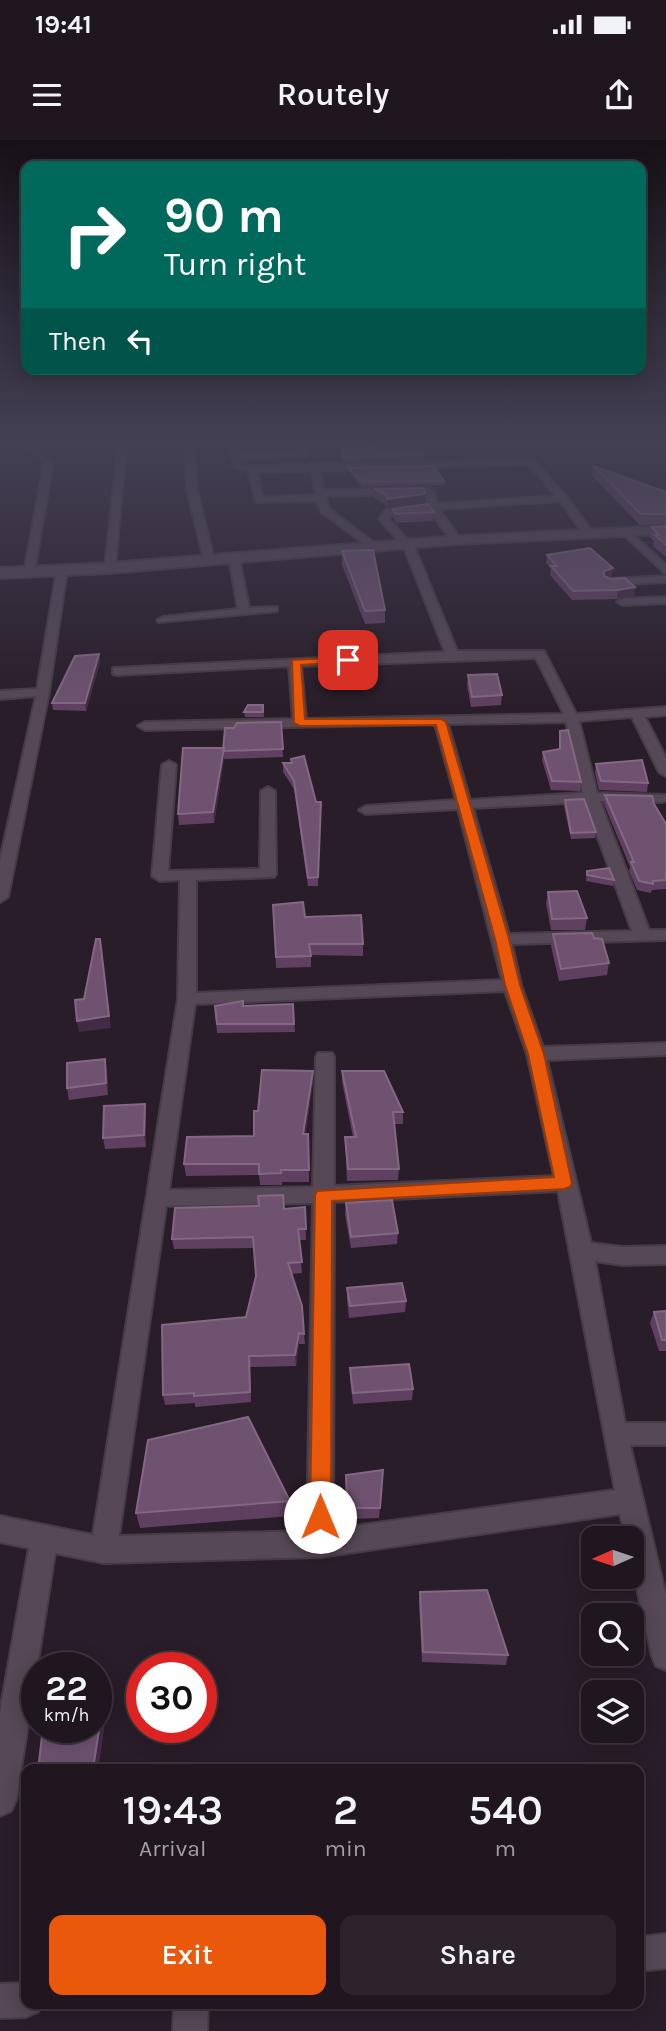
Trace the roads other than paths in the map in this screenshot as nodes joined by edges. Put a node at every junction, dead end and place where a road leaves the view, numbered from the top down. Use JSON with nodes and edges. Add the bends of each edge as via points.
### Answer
{"nodes":[{"id":1,"x":36,"y":532,"type":"edge"},
{"id":2,"x":113,"y":532,"type":"edge"},
{"id":3,"x":202,"y":532,"type":"edge"},
{"id":4,"x":352,"y":532,"type":"edge"},
{"id":5,"x":396,"y":532,"type":"edge"},
{"id":6,"x":450,"y":532,"type":"edge"},
{"id":7,"x":622,"y":532,"type":"edge"},
{"id":8,"x":627,"y":532,"type":"edge"},
{"id":9,"x":589,"y":534,"type":"joint"},
{"id":10,"x":456,"y":540,"type":"junction"},
{"id":11,"x":409,"y":546,"type":"junction"},
{"id":12,"x":375,"y":547,"type":"junction"},
{"id":13,"x":234,"y":558,"type":"junction"},
{"id":14,"x":209,"y":560,"type":"junction"},
{"id":15,"x":110,"y":568,"type":"junction"},
{"id":16,"x":62,"y":570,"type":"junction"},
{"id":17,"x":666,"y":571,"type":"edge"},
{"id":18,"x":0,"y":573,"type":"edge"},
{"id":19,"x":29,"y":573,"type":"junction"},
{"id":20,"x":666,"y":579,"type":"edge"},
{"id":21,"x":609,"y":582,"type":"edge"},
{"id":22,"x":666,"y":600,"type":"edge"},
{"id":23,"x":623,"y":602,"type":"edge"},
{"id":24,"x":273,"y":609,"type":"dead end"},
{"id":25,"x":244,"y":612,"type":"junction"},
{"id":26,"x":163,"y":620,"type":"dead end"},
{"id":27,"x":452,"y":655,"type":"junction"},
{"id":28,"x":295,"y":662,"type":"junction"},
{"id":29,"x":117,"y":671,"type":"dead end"},
{"id":30,"x":43,"y":692,"type":"junction"},
{"id":31,"x":0,"y":695,"type":"edge"},
{"id":32,"x":666,"y":711,"type":"edge"},
{"id":33,"x":638,"y":716,"type":"dead end"},
{"id":34,"x":572,"y":718,"type":"junction"},
{"id":35,"x":441,"y":722,"type":"junction"},
{"id":36,"x":300,"y":723,"type":"junction"},
{"id":37,"x":145,"y":726,"type":"dead end"},
{"id":38,"x":169,"y":765,"type":"dead end"},
{"id":39,"x":666,"y":772,"type":"edge"},
{"id":40,"x":666,"y":782,"type":"edge"},
{"id":41,"x":268,"y":790,"type":"dead end"},
{"id":42,"x":590,"y":797,"type":"junction"},
{"id":43,"x":664,"y":802,"type":"edge"},
{"id":44,"x":464,"y":804,"type":"junction"},
{"id":45,"x":366,"y":810,"type":"dead end"},
{"id":46,"x":8,"y":816,"type":"edge"},
{"id":47,"x":188,"y":875,"type":"junction"},
{"id":48,"x":0,"y":897,"type":"edge"},
{"id":49,"x":642,"y":935,"type":"junction"},
{"id":50,"x":666,"y":935,"type":"edge"},
{"id":51,"x":502,"y":939,"type":"junction"},
{"id":52,"x":512,"y":985,"type":"junction"},
{"id":53,"x":187,"y":999,"type":"junction"},
{"id":54,"x":666,"y":1049,"type":"edge"},
{"id":55,"x":536,"y":1054,"type":"junction"},
{"id":56,"x":325,"y":1057,"type":"dead end"},
{"id":57,"x":564,"y":1183,"type":"junction"},
{"id":58,"x":323,"y":1195,"type":"junction"},
{"id":59,"x":158,"y":1198,"type":"junction"},
{"id":60,"x":582,"y":1251,"type":"junction"},
{"id":61,"x":666,"y":1255,"type":"edge"},
{"id":62,"x":615,"y":1434,"type":"junction"},
{"id":63,"x":666,"y":1434,"type":"edge"},
{"id":64,"x":631,"y":1500,"type":"junction"},
{"id":65,"x":0,"y":1529,"type":"edge"},
{"id":66,"x":44,"y":1538,"type":"junction"},
{"id":67,"x":320,"y":1544,"type":"junction"},
{"id":68,"x":104,"y":1550,"type":"junction"},
{"id":69,"x":666,"y":1656,"type":"edge"},
{"id":70,"x":0,"y":1800,"type":"edge"},
{"id":71,"x":666,"y":1951,"type":"edge"},
{"id":72,"x":644,"y":1953,"type":"edge"},
{"id":73,"x":21,"y":2000,"type":"edge"},
{"id":74,"x":0,"y":2001,"type":"edge"},
{"id":75,"x":191,"y":2009,"type":"edge"},
{"id":76,"x":190,"y":2031,"type":"edge"}],
"edges":[{"from":1,"to":19,"type":"street"},
{"from":2,"to":15,"type":"street"},
{"from":3,"to":14,"type":"street"},
{"from":4,"to":12,"type":"street"},
{"from":5,"to":11,"type":"street"},
{"from":6,"to":10,"type":"street"},
{"from":7,"to":9,"type":"main road"},
{"from":8,"to":17,"type":"street"},
{"from":9,"to":10,"type":"main road"},
{"from":10,"to":11,"type":"main road"},
{"from":11,"to":12,"type":"main road"},
{"from":11,"to":27,"type":"street"},
{"from":12,"to":13,"type":"main road"},
{"from":13,"to":14,"type":"main road"},
{"from":13,"to":25,"type":"street"},
{"from":14,"to":15,"type":"main road"},
{"from":15,"to":16,"type":"main road"},
{"from":16,"to":19,"type":"main road"},
{"from":16,"to":30,"type":"street"},
{"from":18,"to":19,"type":"main road"},
{"from":20,"to":21,"type":"street"},
{"from":22,"to":23,"type":"street"},
{"from":24,"to":25,"type":"street"},
{"from":25,"to":26,"type":"street"},
{"from":27,"to":28,"type":"street"},
{"from":27,"to":34,"type":"street","via":[[540,654]]},
{"from":28,"to":29,"type":"street"},
{"from":28,"to":36,"type":"street"},
{"from":30,"to":31,"type":"street"},
{"from":30,"to":46,"type":"street"},
{"from":32,"to":34,"type":"street"},
{"from":33,"to":39,"type":"street"},
{"from":34,"to":35,"type":"street"},
{"from":34,"to":42,"type":"street"},
{"from":35,"to":36,"type":"street"},
{"from":35,"to":44,"type":"street"},
{"from":36,"to":37,"type":"street"},
{"from":38,"to":47,"type":"street","via":[[160,876]]},
{"from":40,"to":43,"type":"street","via":[[653,781]]},
{"from":41,"to":47,"type":"street","via":[[268,874]]},
{"from":42,"to":43,"type":"street"},
{"from":42,"to":44,"type":"street"},
{"from":42,"to":49,"type":"street"},
{"from":44,"to":45,"type":"street"},
{"from":44,"to":51,"type":"street"},
{"from":46,"to":48,"type":"street"},
{"from":47,"to":53,"type":"street"},
{"from":49,"to":50,"type":"street"},
{"from":49,"to":51,"type":"street"},
{"from":51,"to":52,"type":"street"},
{"from":52,"to":53,"type":"street"},
{"from":52,"to":55,"type":"street"},
{"from":53,"to":59,"type":"street"},
{"from":54,"to":55,"type":"street"},
{"from":55,"to":57,"type":"street"},
{"from":56,"to":58,"type":"street"},
{"from":57,"to":58,"type":"street"},
{"from":57,"to":60,"type":"street"},
{"from":58,"to":59,"type":"street"},
{"from":58,"to":67,"type":"street"},
{"from":59,"to":68,"type":"street"},
{"from":60,"to":61,"type":"street"},
{"from":60,"to":62,"type":"street"},
{"from":62,"to":63,"type":"street"},
{"from":62,"to":64,"type":"street"},
{"from":64,"to":67,"type":"street"},
{"from":64,"to":69,"type":"street"},
{"from":65,"to":66,"type":"street"},
{"from":66,"to":68,"type":"street"},
{"from":66,"to":70,"type":"street"},
{"from":67,"to":68,"type":"street"},
{"from":71,"to":72,"type":"street"},
{"from":73,"to":74,"type":"street"},
{"from":75,"to":76,"type":"street"}]}
